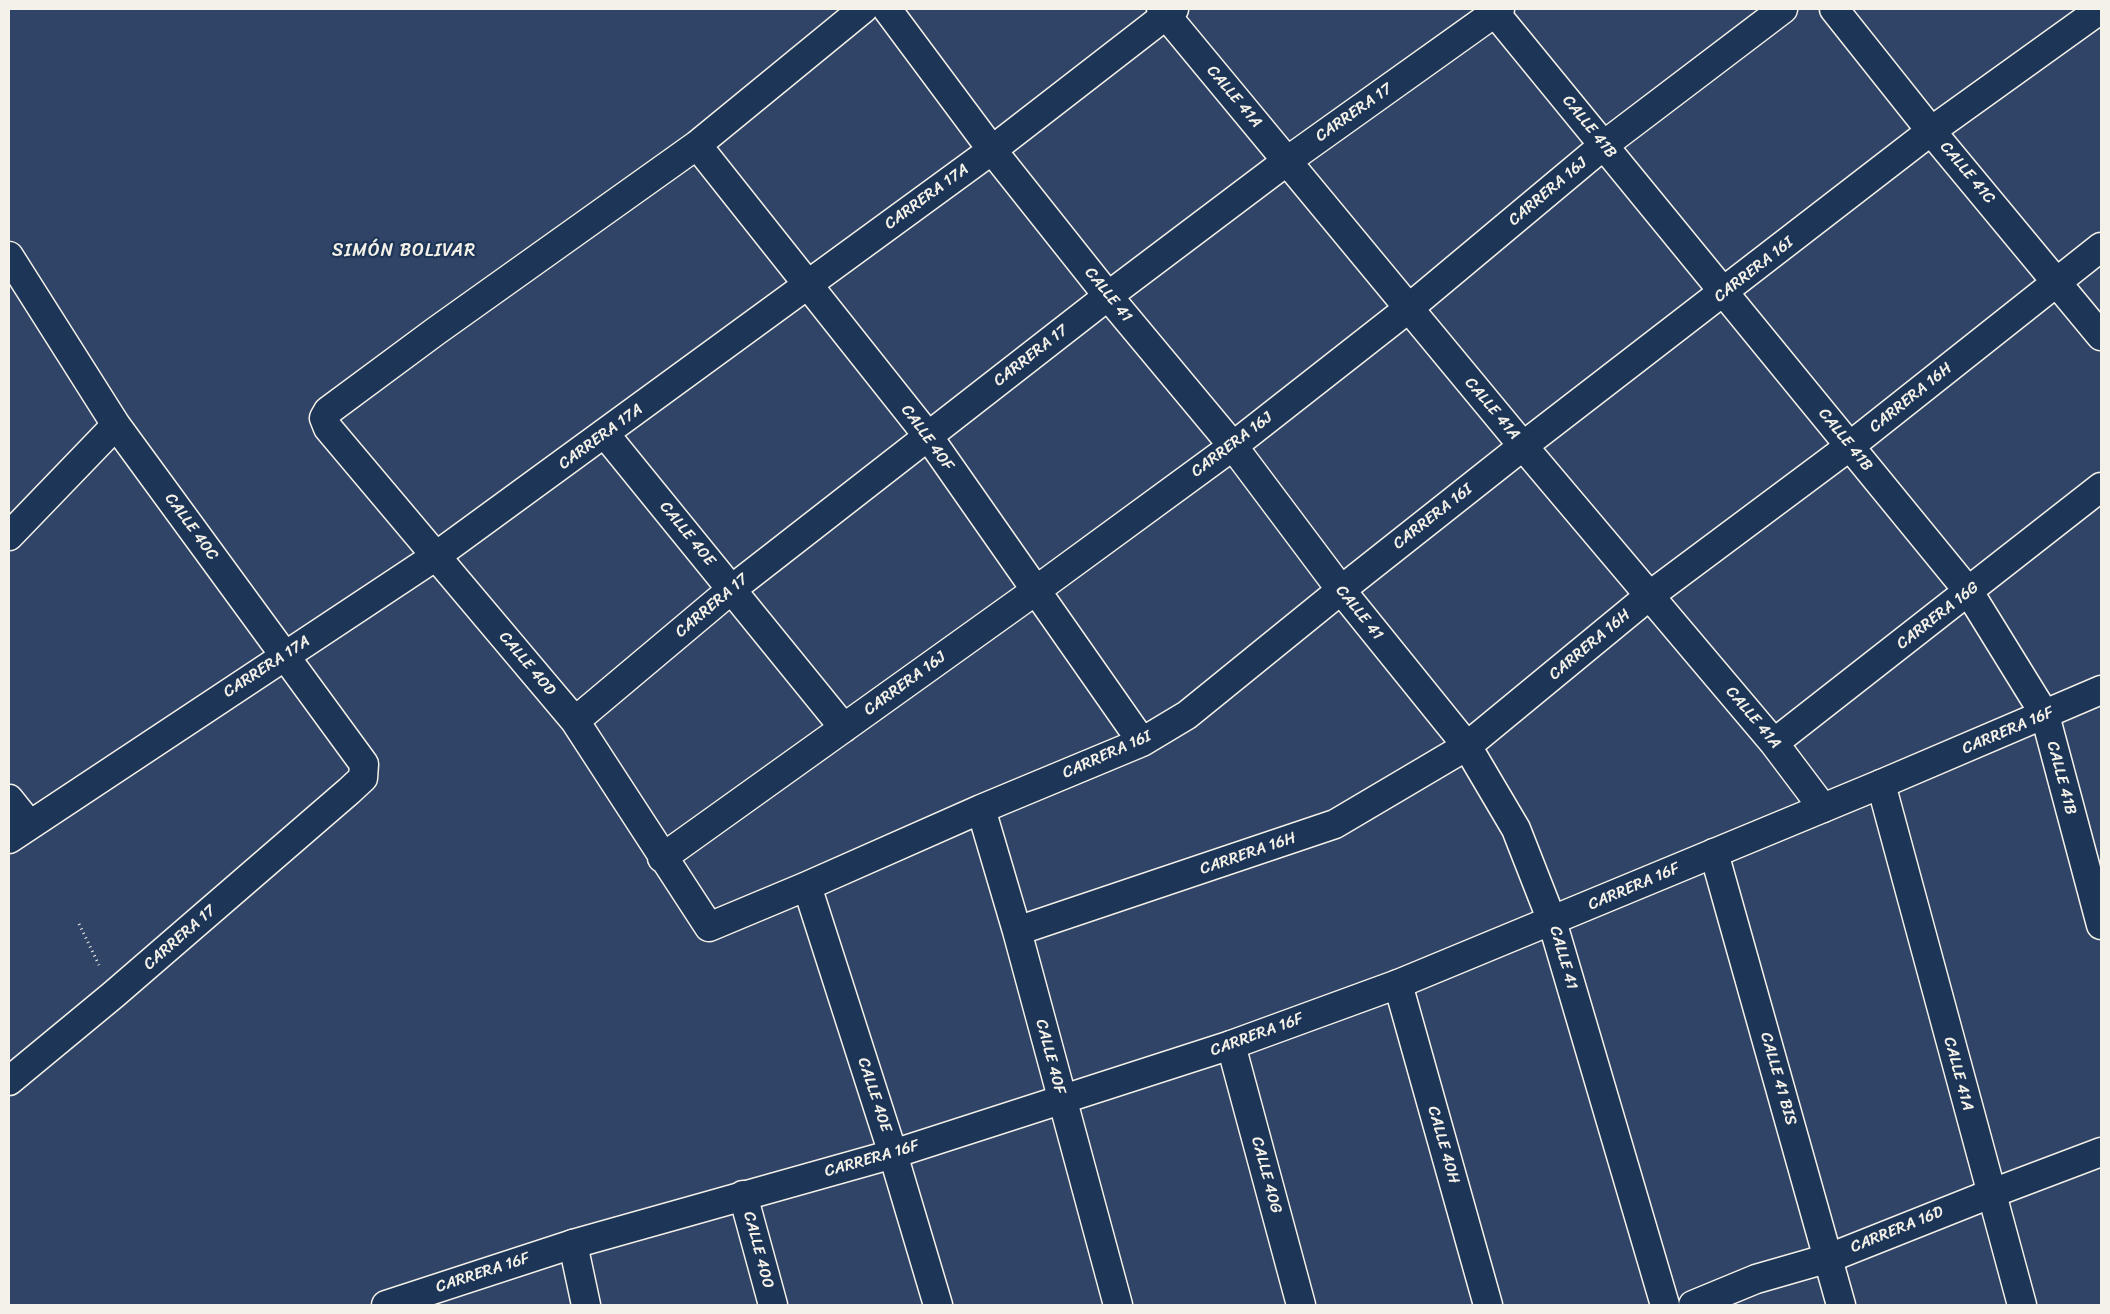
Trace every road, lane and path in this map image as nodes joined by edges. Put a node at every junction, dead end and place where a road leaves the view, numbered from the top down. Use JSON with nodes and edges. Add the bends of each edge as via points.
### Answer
{"nodes":[{"id":1,"x":863,"y":9,"type":"edge"},
{"id":2,"x":887,"y":9,"type":"edge"},
{"id":3,"x":1783,"y":9,"type":"edge"},
{"id":4,"x":1834,"y":9,"type":"edge"},
{"id":5,"x":2101,"y":9,"type":"edge"},
{"id":6,"x":1496,"y":10,"type":"edge"},
{"id":7,"x":1167,"y":11,"type":"edge"},
{"id":8,"x":1931,"y":131,"type":"junction"},
{"id":9,"x":697,"y":145,"type":"junction"},
{"id":10,"x":1604,"y":145,"type":"junction"},
{"id":11,"x":992,"y":150,"type":"junction"},
{"id":12,"x":1287,"y":161,"type":"junction"},
{"id":13,"x":2101,"y":247,"type":"edge"},
{"id":14,"x":13,"y":274,"type":"edge"},
{"id":15,"x":2057,"y":281,"type":"junction"},
{"id":16,"x":807,"y":283,"type":"junction"},
{"id":17,"x":1724,"y":293,"type":"junction"},
{"id":18,"x":1108,"y":296,"type":"junction"},
{"id":19,"x":1409,"y":308,"type":"junction"},
{"id":20,"x":2101,"y":336,"type":"edge"},
{"id":21,"x":116,"y":425,"type":"junction"},
{"id":22,"x":605,"y":434,"type":"junction"},
{"id":23,"x":928,"y":436,"type":"junction"},
{"id":24,"x":1233,"y":446,"type":"junction"},
{"id":25,"x":1523,"y":446,"type":"junction"},
{"id":26,"x":1850,"y":446,"type":"junction"},
{"id":27,"x":2101,"y":487,"type":"edge"},
{"id":28,"x":9,"y":536,"type":"edge"},
{"id":29,"x":436,"y":556,"type":"junction"},
{"id":30,"x":732,"y":589,"type":"junction"},
{"id":31,"x":1341,"y":590,"type":"junction"},
{"id":32,"x":1035,"y":591,"type":"junction"},
{"id":33,"x":1969,"y":592,"type":"junction"},
{"id":34,"x":1649,"y":596,"type":"junction"},
{"id":35,"x":285,"y":656,"type":"junction"},
{"id":36,"x":2101,"y":690,"type":"edge"},
{"id":37,"x":2045,"y":715,"type":"junction"},
{"id":38,"x":575,"y":721,"type":"junction"},
{"id":39,"x":844,"y":728,"type":"junction"},
{"id":40,"x":1142,"y":742,"type":"junction"},
{"id":41,"x":1774,"y":743,"type":"junction"},
{"id":42,"x":1467,"y":746,"type":"junction"},
{"id":43,"x":1881,"y":784,"type":"junction"},
{"id":44,"x":349,"y":791,"type":"joint"},
{"id":45,"x":9,"y":799,"type":"edge"},
{"id":46,"x":1823,"y":808,"type":"junction"},
{"id":47,"x":981,"y":810,"type":"junction"},
{"id":48,"x":19,"y":832,"type":"edge"},
{"id":49,"x":1714,"y":853,"type":"junction"},
{"id":50,"x":662,"y":858,"type":"junction"},
{"id":51,"x":807,"y":886,"type":"junction"},
{"id":52,"x":1552,"y":921,"type":"junction"},
{"id":53,"x":80,"y":924,"type":"dead end"},
{"id":54,"x":2101,"y":925,"type":"edge"},
{"id":55,"x":709,"y":927,"type":"joint"},
{"id":56,"x":1017,"y":931,"type":"junction"},
{"id":57,"x":1398,"y":984,"type":"junction"},
{"id":58,"x":113,"y":995,"type":"junction"},
{"id":59,"x":1231,"y":1045,"type":"junction"},
{"id":60,"x":9,"y":1081,"type":"edge"},
{"id":61,"x":1061,"y":1100,"type":"junction"},
{"id":62,"x":2101,"y":1152,"type":"edge"},
{"id":63,"x":893,"y":1154,"type":"junction"},
{"id":64,"x":1990,"y":1194,"type":"junction"},
{"id":65,"x":743,"y":1195,"type":"junction"},
{"id":66,"x":572,"y":1244,"type":"junction"},
{"id":67,"x":1829,"y":1258,"type":"junction"},
{"id":68,"x":393,"y":1304,"type":"edge"},
{"id":69,"x":586,"y":1305,"type":"edge"},
{"id":70,"x":773,"y":1305,"type":"edge"},
{"id":71,"x":938,"y":1305,"type":"edge"},
{"id":72,"x":1118,"y":1305,"type":"edge"},
{"id":73,"x":1301,"y":1305,"type":"edge"},
{"id":74,"x":1488,"y":1305,"type":"edge"},
{"id":75,"x":1665,"y":1305,"type":"edge"},
{"id":76,"x":1693,"y":1305,"type":"edge"},
{"id":77,"x":1841,"y":1305,"type":"edge"},
{"id":78,"x":2022,"y":1305,"type":"edge"}],
"edges":[{"from":1,"to":9,"type":"street"},
{"from":2,"to":11,"type":"street","name":"CALLE 41"},
{"from":3,"to":10,"type":"street","name":"CARRERA 16J"},
{"from":4,"to":8,"type":"street","name":"CALLE 41C"},
{"from":5,"to":8,"type":"street","name":"CARRERA 16I"},
{"from":6,"to":10,"type":"street","name":"CALLE 41B"},
{"from":6,"to":12,"type":"street","name":"CARRERA 17"},
{"from":7,"to":11,"type":"street","name":"CARRERA 17A"},
{"from":7,"to":12,"type":"street","name":"CALLE 41A"},
{"from":8,"to":15,"type":"street","name":"CALLE 41C"},
{"from":8,"to":17,"type":"street","name":"CARRERA 16I"},
{"from":9,"to":16,"type":"street","name":"CALLE 40F"},
{"from":9,"to":29,"type":"street","name":"CALLE 40D","via":[[328,411],[324,418],[328,428]]},
{"from":10,"to":17,"type":"street","name":"CALLE 41B"},
{"from":10,"to":19,"type":"street","name":"CARRERA 16J"},
{"from":11,"to":16,"type":"street","name":"CARRERA 17A"},
{"from":11,"to":18,"type":"street","name":"CALLE 41"},
{"from":12,"to":18,"type":"street","name":"CARRERA 17"},
{"from":12,"to":19,"type":"street","name":"CALLE 41A"},
{"from":13,"to":15,"type":"street","name":"CARRERA 16H"},
{"from":14,"to":21,"type":"street","name":"CALLE 40C"},
{"from":15,"to":20,"type":"street","name":"CALLE 41C"},
{"from":15,"to":26,"type":"street","name":"CARRERA 16H"},
{"from":16,"to":22,"type":"street","name":"CARRERA 17A"},
{"from":16,"to":23,"type":"street","name":"CALLE 40F"},
{"from":17,"to":25,"type":"street","name":"CARRERA 16I"},
{"from":17,"to":26,"type":"street","name":"CALLE 41B"},
{"from":18,"to":23,"type":"street","name":"CARRERA 17"},
{"from":18,"to":24,"type":"street","name":"CALLE 41"},
{"from":19,"to":24,"type":"street","name":"CARRERA 16J"},
{"from":19,"to":25,"type":"street","name":"CALLE 41A"},
{"from":21,"to":28,"type":"street"},
{"from":21,"to":35,"type":"street","name":"CALLE 40C"},
{"from":22,"to":29,"type":"street","name":"CARRERA 17A"},
{"from":22,"to":30,"type":"street","name":"CALLE 40E"},
{"from":23,"to":30,"type":"street","name":"CARRERA 17"},
{"from":23,"to":32,"type":"street","name":"CALLE 40F"},
{"from":24,"to":31,"type":"street","name":"CALLE 41"},
{"from":24,"to":32,"type":"street","name":"CARRERA 16J"},
{"from":25,"to":31,"type":"street","name":"CARRERA 16I"},
{"from":25,"to":34,"type":"street","name":"CALLE 41A"},
{"from":26,"to":33,"type":"street","name":"CALLE 41B"},
{"from":26,"to":34,"type":"street","name":"CARRERA 16H"},
{"from":27,"to":33,"type":"street","name":"CARRERA 16G"},
{"from":29,"to":35,"type":"street","name":"CARRERA 17A"},
{"from":29,"to":38,"type":"street","name":"CALLE 40D"},
{"from":30,"to":38,"type":"street","name":"CARRERA 17"},
{"from":30,"to":39,"type":"street","name":"CALLE 40E"},
{"from":31,"to":40,"type":"street","name":"CARRERA 16I","via":[[1187,715]]},
{"from":31,"to":42,"type":"street","name":"CALLE 41"},
{"from":32,"to":39,"type":"street","name":"CARRERA 16J"},
{"from":32,"to":40,"type":"street","name":"CALLE 40F"},
{"from":33,"to":37,"type":"street","name":"CALLE 41B"},
{"from":33,"to":41,"type":"street","name":"CARRERA 16G"},
{"from":34,"to":41,"type":"street","name":"CALLE 41A"},
{"from":34,"to":42,"type":"street","name":"CARRERA 16H"},
{"from":35,"to":44,"type":"street","name":"CALLE 40C","via":[[364,764],[363,778]]},
{"from":35,"to":48,"type":"street","name":"CARRERA 17A"},
{"from":36,"to":37,"type":"street","name":"CARRERA 16F"},
{"from":37,"to":43,"type":"street","name":"CARRERA 16F"},
{"from":37,"to":54,"type":"street","name":"CALLE 41B"},
{"from":38,"to":50,"type":"street","name":"CALLE 40D"},
{"from":39,"to":50,"type":"street","name":"CARRERA 16J"},
{"from":40,"to":47,"type":"street","name":"CARRERA 16I"},
{"from":41,"to":46,"type":"street","name":"CALLE 41A"},
{"from":42,"to":52,"type":"street","name":"CALLE 41","via":[[1516,829]]},
{"from":42,"to":56,"type":"street","name":"CARRERA 16H","via":[[1335,824]]},
{"from":43,"to":46,"type":"street","name":"CARRERA 16F"},
{"from":43,"to":64,"type":"street","name":"CALLE 41A"},
{"from":44,"to":58,"type":"street","name":"CARRERA 17"},
{"from":45,"to":48,"type":"street"},
{"from":46,"to":49,"type":"street","name":"CARRERA 16F"},
{"from":47,"to":51,"type":"street","name":"CARRERA 16I"},
{"from":47,"to":56,"type":"street","name":"CALLE 40F"},
{"from":49,"to":52,"type":"street","name":"CARRERA 16F"},
{"from":49,"to":67,"type":"street","name":"CALLE 41 BIS"},
{"from":50,"to":55,"type":"street","name":"CALLE 40D"},
{"from":51,"to":55,"type":"street","name":"CARRERA 16I"},
{"from":51,"to":63,"type":"street","name":"CALLE 40E"},
{"from":52,"to":57,"type":"street","name":"CARRERA 16F"},
{"from":52,"to":75,"type":"street","name":"CALLE 41"},
{"from":53,"to":58,"type":"path"},
{"from":56,"to":61,"type":"street","name":"CALLE 40F"},
{"from":57,"to":59,"type":"street","name":"CARRERA 16F"},
{"from":57,"to":74,"type":"street","name":"CALLE 40H"},
{"from":58,"to":60,"type":"street","name":"CARRERA 17"},
{"from":59,"to":61,"type":"street","name":"CARRERA 16F"},
{"from":59,"to":73,"type":"street","name":"CALLE 40G"},
{"from":61,"to":63,"type":"street","name":"CARRERA 16F"},
{"from":61,"to":72,"type":"street","name":"CALLE 40F"},
{"from":62,"to":64,"type":"street","name":"CARRERA 16D"},
{"from":63,"to":65,"type":"street","name":"CARRERA 16F"},
{"from":63,"to":71,"type":"street","name":"CALLE 40E"},
{"from":64,"to":67,"type":"street","name":"CARRERA 16D"},
{"from":64,"to":78,"type":"street","name":"CALLE 41A"},
{"from":65,"to":66,"type":"street","name":"CARRERA 16F"},
{"from":65,"to":70,"type":"street","name":"CALLE 400"},
{"from":66,"to":68,"type":"street","name":"CARRERA 16F"},
{"from":66,"to":69,"type":"street"},
{"from":67,"to":76,"type":"street","name":"CARRERA 16D","via":[[1756,1279]]},
{"from":67,"to":77,"type":"street","name":"CALLE 41 BIS"}]}
